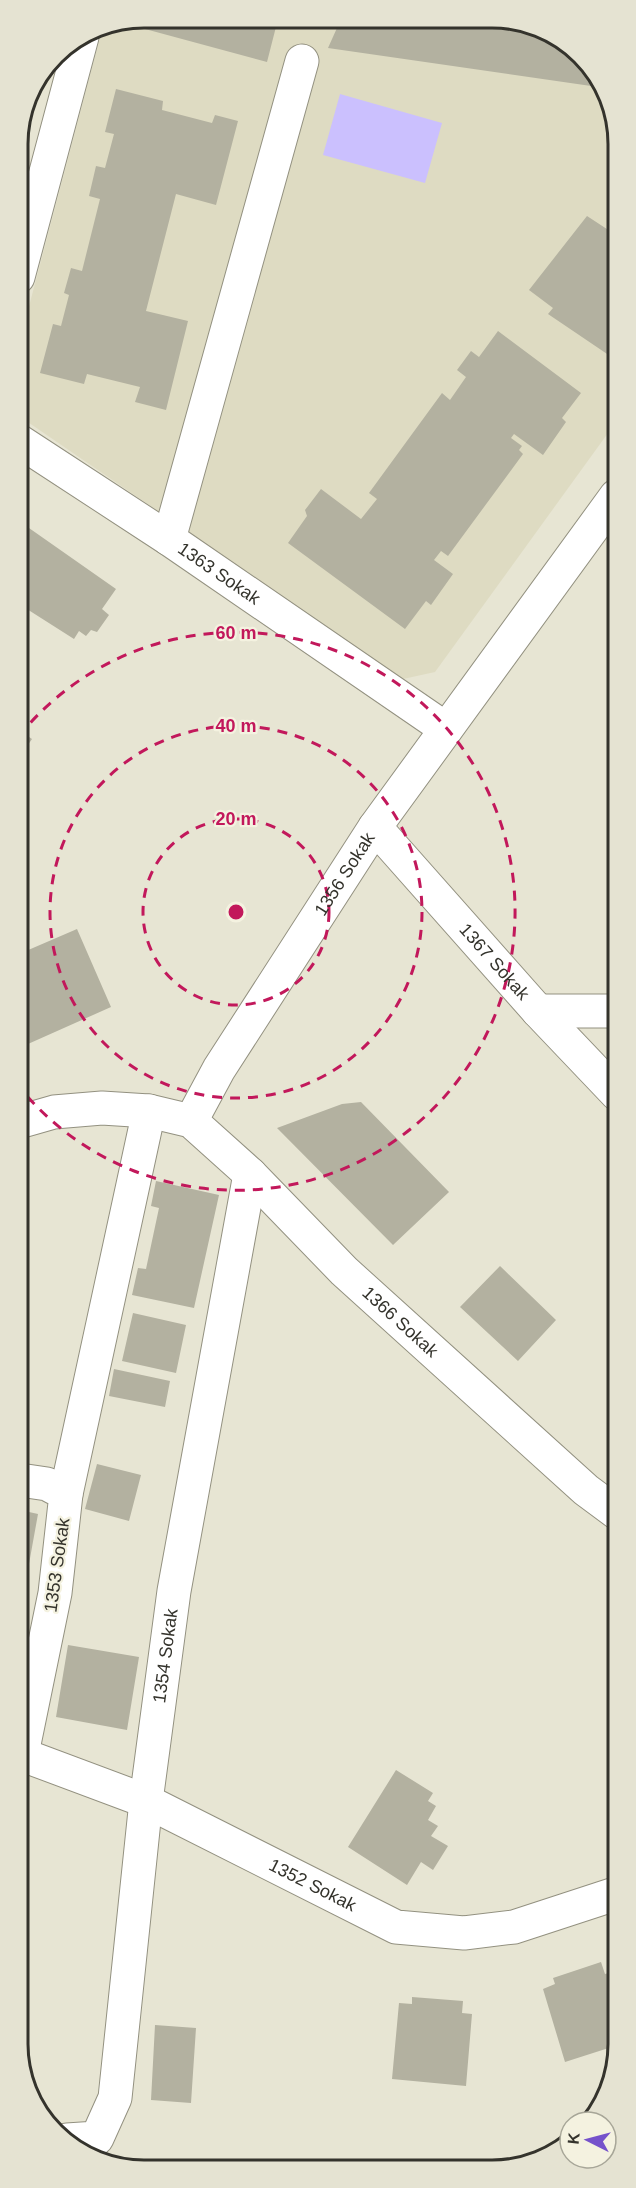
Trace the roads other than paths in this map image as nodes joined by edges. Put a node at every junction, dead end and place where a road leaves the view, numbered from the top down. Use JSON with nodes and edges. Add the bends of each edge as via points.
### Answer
{"nodes":[{"id":1,"x":79,"y":49,"type":"edge"},
{"id":2,"x":302,"y":61,"type":"dead end"},
{"id":3,"x":29,"y":236,"type":"edge"},
{"id":4,"x":29,"y":447,"type":"edge"},
{"id":5,"x":608,"y":507,"type":"edge"},
{"id":6,"x":169,"y":539,"type":"junction"},
{"id":7,"x":446,"y":729,"type":"junction"},
{"id":8,"x":375,"y":827,"type":"junction"},
{"id":9,"x":538,"y":1011,"type":"junction"},
{"id":10,"x":608,"y":1011,"type":"edge"},
{"id":11,"x":608,"y":1084,"type":"edge"},
{"id":12,"x":149,"y":1111,"type":"junction"},
{"id":13,"x":28,"y":1119,"type":"edge"},
{"id":14,"x":191,"y":1121,"type":"junction"},
{"id":15,"x":250,"y":1174,"type":"junction"},
{"id":16,"x":28,"y":1481,"type":"edge"},
{"id":17,"x":66,"y":1494,"type":"junction"},
{"id":18,"x":607,"y":1506,"type":"edge"},
{"id":19,"x":28,"y":1719,"type":"edge"},
{"id":20,"x":28,"y":1757,"type":"edge"},
{"id":21,"x":146,"y":1801,"type":"junction"},
{"id":22,"x":607,"y":1897,"type":"edge"},
{"id":23,"x":82,"y":2139,"type":"edge"}],
"edges":[{"from":1,"to":3,"type":"street"},
{"from":2,"to":6,"type":"street"},
{"from":4,"to":6,"type":"street","name":"1363 Sokak"},
{"from":5,"to":7,"type":"street","name":"1356 Sokak"},
{"from":6,"to":7,"type":"street","name":"1363 Sokak"},
{"from":7,"to":8,"type":"street","name":"1356 Sokak"},
{"from":8,"to":9,"type":"street","name":"1367 Sokak"},
{"from":8,"to":14,"type":"street","name":"1356 Sokak","via":[[219,1069]]},
{"from":9,"to":10,"type":"street"},
{"from":9,"to":11,"type":"street","name":"1367 Sokak"},
{"from":12,"to":13,"type":"street","via":[[102,1108],[54,1112]]},
{"from":12,"to":14,"type":"street"},
{"from":12,"to":17,"type":"street"},
{"from":14,"to":15,"type":"street","name":"1366 Sokak"},
{"from":15,"to":18,"type":"street","name":"1366 Sokak","via":[[344,1271]]},
{"from":15,"to":21,"type":"street","name":"1354 Sokak","via":[[174,1591]]},
{"from":16,"to":17,"type":"street","name":"1353 Sokak","via":[[47,1484]]},
{"from":17,"to":19,"type":"street","name":"1353 Sokak","via":[[54,1593]]},
{"from":20,"to":21,"type":"street","name":"1352 Sokak"},
{"from":21,"to":22,"type":"street","name":"1352 Sokak","via":[[396,1927],[464,1933],[514,1927]]},
{"from":21,"to":23,"type":"street","name":"1354 Sokak","via":[[115,2098]]}]}
